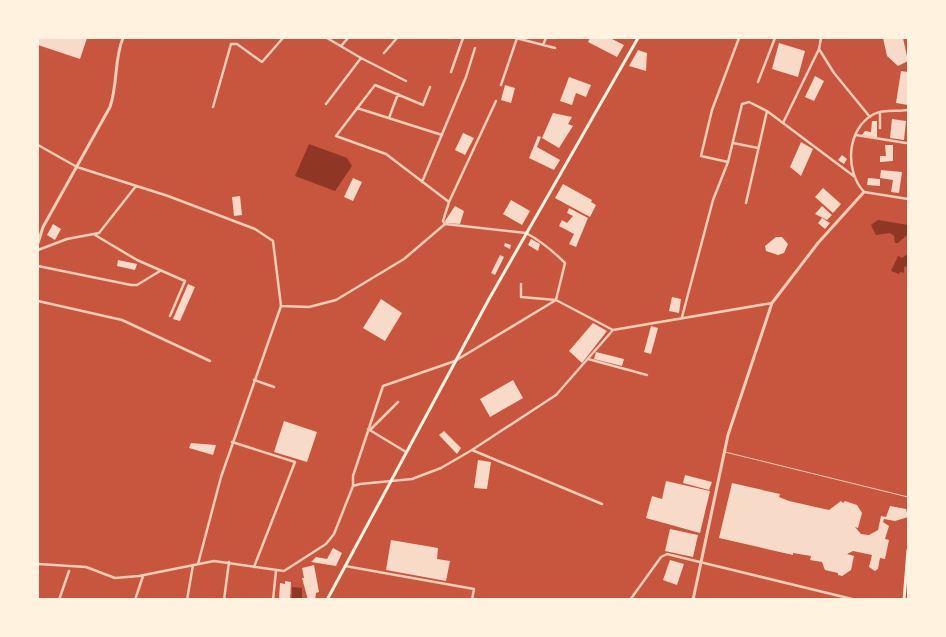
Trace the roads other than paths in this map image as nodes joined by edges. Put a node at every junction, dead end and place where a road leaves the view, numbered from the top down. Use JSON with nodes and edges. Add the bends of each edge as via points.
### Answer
{"nodes":[{"id":1,"x":123,"y":38,"type":"edge"},
{"id":2,"x":283,"y":38,"type":"edge"},
{"id":3,"x":326,"y":38,"type":"edge"},
{"id":4,"x":348,"y":38,"type":"edge"},
{"id":5,"x":397,"y":38,"type":"edge"},
{"id":6,"x":463,"y":38,"type":"edge"},
{"id":7,"x":516,"y":38,"type":"edge"},
{"id":8,"x":546,"y":38,"type":"edge"},
{"id":9,"x":638,"y":38,"type":"edge"},
{"id":10,"x":739,"y":38,"type":"edge"},
{"id":11,"x":775,"y":38,"type":"edge"},
{"id":12,"x":821,"y":38,"type":"edge"},
{"id":13,"x":543,"y":45,"type":"junction"},
{"id":14,"x":340,"y":46,"type":"junction"},
{"id":15,"x":475,"y":48,"type":"dead end"},
{"id":16,"x":556,"y":48,"type":"dead end"},
{"id":17,"x":819,"y":48,"type":"junction"},
{"id":18,"x":384,"y":54,"type":"dead end"},
{"id":19,"x":362,"y":58,"type":"junction"},
{"id":20,"x":451,"y":72,"type":"dead end"},
{"id":21,"x":406,"y":81,"type":"dead end"},
{"id":22,"x":758,"y":82,"type":"dead end"},
{"id":23,"x":501,"y":85,"type":"dead end"},
{"id":24,"x":430,"y":88,"type":"dead end"},
{"id":25,"x":398,"y":94,"type":"junction"},
{"id":26,"x":496,"y":101,"type":"dead end"},
{"id":27,"x":326,"y":104,"type":"dead end"},
{"id":28,"x":213,"y":107,"type":"dead end"},
{"id":29,"x":357,"y":108,"type":"junction"},
{"id":30,"x":908,"y":110,"type":"edge"},
{"id":31,"x":767,"y":111,"type":"junction"},
{"id":32,"x":880,"y":112,"type":"junction"},
{"id":33,"x":870,"y":117,"type":"junction"},
{"id":34,"x":389,"y":118,"type":"junction"},
{"id":35,"x":784,"y":123,"type":"junction"},
{"id":36,"x":880,"y":128,"type":"dead end"},
{"id":37,"x":442,"y":135,"type":"junction"},
{"id":38,"x":856,"y":135,"type":"junction"},
{"id":39,"x":733,"y":143,"type":"junction"},
{"id":40,"x":906,"y":143,"type":"dead end"},
{"id":41,"x":38,"y":145,"type":"edge"},
{"id":42,"x":758,"y":148,"type":"junction"},
{"id":43,"x":728,"y":162,"type":"junction"},
{"id":44,"x":77,"y":167,"type":"junction"},
{"id":45,"x":855,"y":177,"type":"junction"},
{"id":46,"x":422,"y":182,"type":"junction"},
{"id":47,"x":136,"y":186,"type":"junction"},
{"id":48,"x":864,"y":192,"type":"junction"},
{"id":49,"x":908,"y":199,"type":"edge"},
{"id":50,"x":449,"y":202,"type":"junction"},
{"id":51,"x":746,"y":204,"type":"dead end"},
{"id":52,"x":445,"y":224,"type":"junction"},
{"id":53,"x":526,"y":233,"type":"junction"},
{"id":54,"x":95,"y":235,"type":"junction"},
{"id":55,"x":38,"y":242,"type":"edge"},
{"id":56,"x":38,"y":250,"type":"edge"},
{"id":57,"x":38,"y":266,"type":"edge"},
{"id":58,"x":160,"y":271,"type":"junction"},
{"id":59,"x":521,"y":284,"type":"dead end"},
{"id":60,"x":556,"y":300,"type":"junction"},
{"id":61,"x":38,"y":301,"type":"edge"},
{"id":62,"x":772,"y":303,"type":"junction"},
{"id":63,"x":281,"y":306,"type":"junction"},
{"id":64,"x":170,"y":316,"type":"dead end"},
{"id":65,"x":682,"y":317,"type":"junction"},
{"id":66,"x":612,"y":330,"type":"junction"},
{"id":67,"x":588,"y":360,"type":"junction"},
{"id":68,"x":210,"y":361,"type":"dead end"},
{"id":69,"x":455,"y":362,"type":"junction"},
{"id":70,"x":647,"y":375,"type":"dead end"},
{"id":71,"x":254,"y":380,"type":"junction"},
{"id":72,"x":274,"y":387,"type":"dead end"},
{"id":73,"x":398,"y":402,"type":"dead end"},
{"id":74,"x":369,"y":429,"type":"junction"},
{"id":75,"x":232,"y":442,"type":"junction"},
{"id":76,"x":472,"y":450,"type":"junction"},
{"id":77,"x":406,"y":452,"type":"junction"},
{"id":78,"x":724,"y":452,"type":"junction"},
{"id":79,"x":390,"y":482,"type":"junction"},
{"id":80,"x":353,"y":486,"type":"junction"},
{"id":81,"x":908,"y":498,"type":"edge"},
{"id":82,"x":602,"y":504,"type":"dead end"},
{"id":83,"x":908,"y":550,"type":"edge"},
{"id":84,"x":229,"y":562,"type":"junction"},
{"id":85,"x":700,"y":563,"type":"junction"},
{"id":86,"x":38,"y":564,"type":"edge"},
{"id":87,"x":198,"y":564,"type":"junction"},
{"id":88,"x":193,"y":566,"type":"junction"},
{"id":89,"x":345,"y":566,"type":"junction"},
{"id":90,"x":254,"y":567,"type":"junction"},
{"id":91,"x":276,"y":570,"type":"junction"},
{"id":92,"x":68,"y":571,"type":"dead end"},
{"id":93,"x":143,"y":576,"type":"junction"},
{"id":94,"x":907,"y":576,"type":"edge"},
{"id":95,"x":59,"y":600,"type":"edge"},
{"id":96,"x":135,"y":600,"type":"edge"},
{"id":97,"x":187,"y":600,"type":"edge"},
{"id":98,"x":224,"y":600,"type":"edge"},
{"id":99,"x":274,"y":600,"type":"edge"},
{"id":100,"x":327,"y":600,"type":"edge"},
{"id":101,"x":472,"y":600,"type":"edge"},
{"id":102,"x":630,"y":600,"type":"edge"},
{"id":103,"x":692,"y":600,"type":"edge"},
{"id":104,"x":856,"y":600,"type":"edge"},
{"id":105,"x":904,"y":600,"type":"edge"}],
"edges":[{"from":1,"to":44,"type":"street","via":[[119,46],[114,98]]},
{"from":2,"to":28,"type":"street","via":[[262,62],[234,42],[231,44]]},
{"from":3,"to":14,"type":"street"},
{"from":4,"to":14,"type":"street"},
{"from":5,"to":18,"type":"street"},
{"from":6,"to":20,"type":"street"},
{"from":7,"to":13,"type":"street"},
{"from":7,"to":23,"type":"street"},
{"from":8,"to":13,"type":"street"},
{"from":9,"to":53,"type":"main road"},
{"from":10,"to":43,"type":"street","via":[[712,110],[701,156]]},
{"from":11,"to":22,"type":"street"},
{"from":12,"to":17,"type":"street"},
{"from":13,"to":16,"type":"street"},
{"from":14,"to":19,"type":"street"},
{"from":15,"to":37,"type":"street"},
{"from":17,"to":33,"type":"street","via":[[834,73]]},
{"from":17,"to":35,"type":"street"},
{"from":19,"to":21,"type":"street"},
{"from":19,"to":27,"type":"street"},
{"from":24,"to":25,"type":"street","via":[[423,105]]},
{"from":25,"to":29,"type":"street","via":[[375,85]]},
{"from":25,"to":34,"type":"street"},
{"from":26,"to":50,"type":"street"},
{"from":29,"to":34,"type":"street"},
{"from":29,"to":46,"type":"street","via":[[336,136],[386,154]]},
{"from":30,"to":32,"type":"street"},
{"from":31,"to":35,"type":"street"},
{"from":31,"to":39,"type":"street","via":[[749,102],[742,104]]},
{"from":31,"to":42,"type":"street"},
{"from":32,"to":33,"type":"street"},
{"from":32,"to":36,"type":"street"},
{"from":33,"to":38,"type":"street"},
{"from":34,"to":37,"type":"street"},
{"from":35,"to":45,"type":"street"},
{"from":37,"to":46,"type":"street"},
{"from":38,"to":40,"type":"street"},
{"from":38,"to":45,"type":"street","via":[[851,148]]},
{"from":39,"to":42,"type":"street"},
{"from":39,"to":43,"type":"street"},
{"from":41,"to":44,"type":"street"},
{"from":42,"to":51,"type":"street"},
{"from":43,"to":65,"type":"street","via":[[713,200]]},
{"from":44,"to":47,"type":"street"},
{"from":44,"to":55,"type":"street"},
{"from":45,"to":48,"type":"street"},
{"from":46,"to":50,"type":"street"},
{"from":47,"to":54,"type":"street"},
{"from":47,"to":63,"type":"street","via":[[269,237],[275,252]]},
{"from":48,"to":49,"type":"street"},
{"from":48,"to":62,"type":"street","via":[[818,243]]},
{"from":50,"to":52,"type":"street","via":[[443,221]]},
{"from":52,"to":53,"type":"street"},
{"from":52,"to":63,"type":"street","via":[[404,259],[336,300],[308,307]]},
{"from":53,"to":60,"type":"street","via":[[551,249],[565,263]]},
{"from":53,"to":69,"type":"main road"},
{"from":54,"to":56,"type":"street","via":[[67,239]]},
{"from":54,"to":58,"type":"street"},
{"from":57,"to":58,"type":"street","via":[[131,286]]},
{"from":58,"to":64,"type":"street","via":[[185,281]]},
{"from":59,"to":60,"type":"street","via":[[521,297]]},
{"from":60,"to":66,"type":"street"},
{"from":60,"to":69,"type":"street"},
{"from":61,"to":68,"type":"street","via":[[122,320]]},
{"from":62,"to":65,"type":"street"},
{"from":62,"to":78,"type":"street"},
{"from":63,"to":71,"type":"street"},
{"from":65,"to":66,"type":"street"},
{"from":66,"to":67,"type":"street"},
{"from":67,"to":70,"type":"street"},
{"from":67,"to":76,"type":"street","via":[[556,395]]},
{"from":69,"to":74,"type":"street","via":[[383,386]]},
{"from":69,"to":77,"type":"main road"},
{"from":71,"to":72,"type":"street"},
{"from":71,"to":75,"type":"street"},
{"from":73,"to":74,"type":"street"},
{"from":74,"to":77,"type":"street"},
{"from":74,"to":80,"type":"street","via":[[353,476]]},
{"from":75,"to":87,"type":"street"},
{"from":75,"to":90,"type":"street","via":[[295,462]]},
{"from":76,"to":79,"type":"street","via":[[424,476]]},
{"from":76,"to":82,"type":"street"},
{"from":77,"to":79,"type":"main road"},
{"from":78,"to":81,"type":"lane"},
{"from":78,"to":85,"type":"street"},
{"from":79,"to":80,"type":"street"},
{"from":79,"to":89,"type":"main road"},
{"from":80,"to":91,"type":"street","via":[[334,534],[326,544],[284,570]]},
{"from":83,"to":94,"type":"main road"},
{"from":84,"to":87,"type":"street"},
{"from":84,"to":90,"type":"street"},
{"from":84,"to":98,"type":"street"},
{"from":85,"to":102,"type":"street","via":[[667,554],[661,557]]},
{"from":85,"to":103,"type":"street"},
{"from":85,"to":104,"type":"street"},
{"from":86,"to":93,"type":"street","via":[[86,567],[115,578]]},
{"from":87,"to":88,"type":"street"},
{"from":88,"to":93,"type":"street"},
{"from":88,"to":97,"type":"street"},
{"from":89,"to":100,"type":"main road"},
{"from":89,"to":101,"type":"street","via":[[474,589]]},
{"from":90,"to":91,"type":"street"},
{"from":91,"to":99,"type":"street"},
{"from":92,"to":95,"type":"street"},
{"from":93,"to":96,"type":"street"},
{"from":94,"to":105,"type":"main road"}]}
